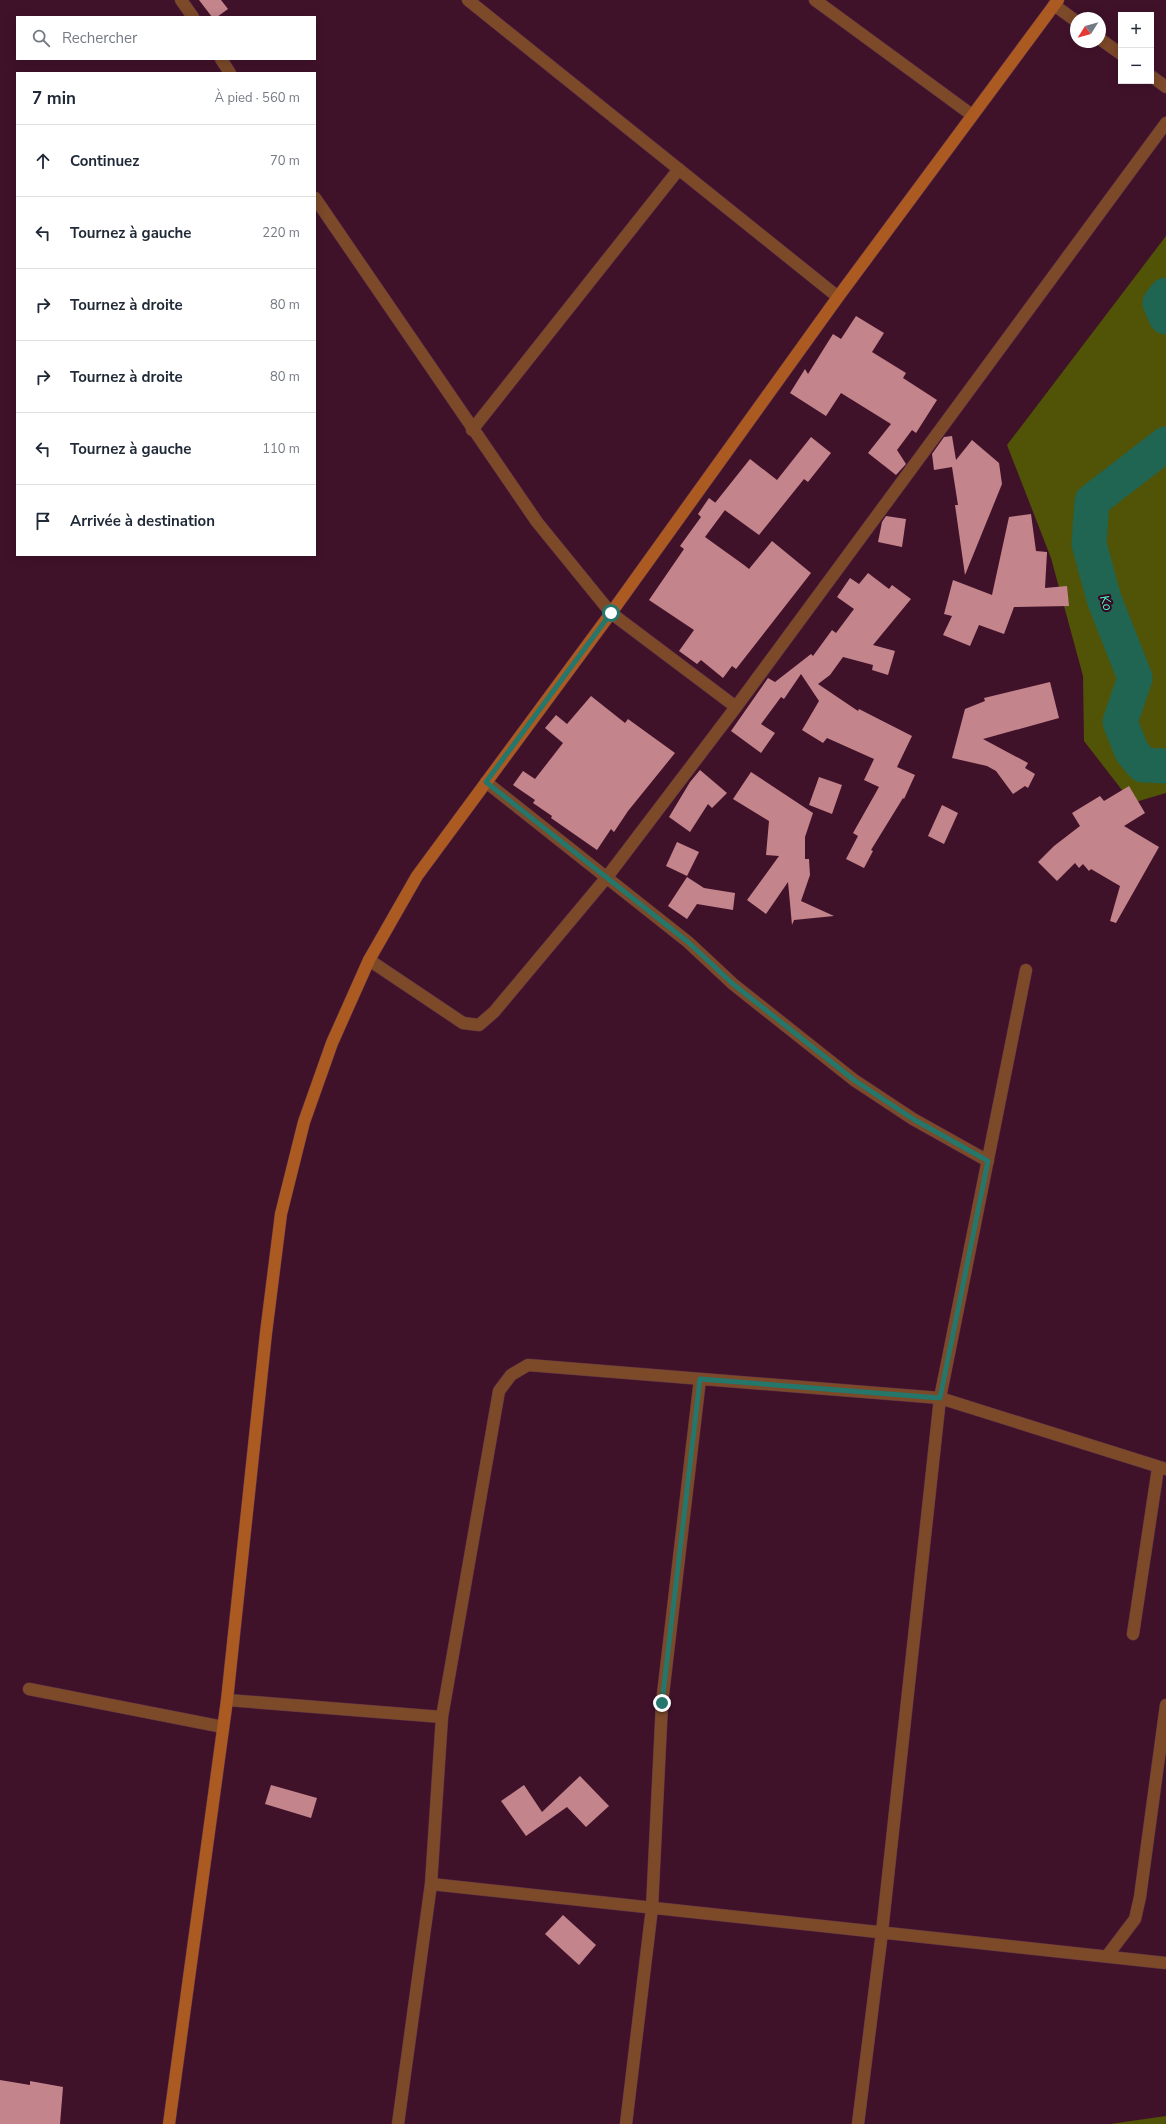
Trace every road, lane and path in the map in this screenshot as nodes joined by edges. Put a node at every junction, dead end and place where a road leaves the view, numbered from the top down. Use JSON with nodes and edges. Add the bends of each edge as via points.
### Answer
{"nodes":[{"id":1,"x":181,"y":0,"type":"edge"},
{"id":2,"x":468,"y":0,"type":"edge"},
{"id":3,"x":815,"y":0,"type":"edge"},
{"id":4,"x":1056,"y":2,"type":"edge"},
{"id":5,"x":1070,"y":15,"type":"edge"},
{"id":6,"x":191,"y":16,"type":"edge"},
{"id":7,"x":1106,"y":43,"type":"edge"},
{"id":8,"x":1118,"y":52,"type":"edge"},
{"id":9,"x":222,"y":60,"type":"edge"},
{"id":10,"x":229,"y":72,"type":"edge"},
{"id":11,"x":1154,"y":78,"type":"edge"},
{"id":12,"x":1166,"y":87,"type":"edge"},
{"id":13,"x":972,"y":115,"type":"junction"},
{"id":14,"x":1166,"y":123,"type":"edge"},
{"id":15,"x":679,"y":169,"type":"junction"},
{"id":16,"x":316,"y":199,"type":"edge"},
{"id":17,"x":838,"y":297,"type":"junction"},
{"id":18,"x":472,"y":430,"type":"junction"},
{"id":19,"x":611,"y":613,"type":"junction"},
{"id":20,"x":736,"y":707,"type":"junction"},
{"id":21,"x":486,"y":782,"type":"junction"},
{"id":22,"x":607,"y":877,"type":"junction"},
{"id":23,"x":369,"y":960,"type":"junction"},
{"id":24,"x":1026,"y":970,"type":"dead end"},
{"id":25,"x":988,"y":1161,"type":"junction"},
{"id":26,"x":700,"y":1379,"type":"junction"},
{"id":27,"x":940,"y":1398,"type":"junction"},
{"id":28,"x":1162,"y":1468,"type":"edge"},
{"id":29,"x":1133,"y":1634,"type":"dead end"},
{"id":30,"x":29,"y":1689,"type":"dead end"},
{"id":31,"x":227,"y":1700,"type":"junction"},
{"id":32,"x":1166,"y":1705,"type":"edge"},
{"id":33,"x":442,"y":1717,"type":"junction"},
{"id":34,"x":223,"y":1726,"type":"junction"},
{"id":35,"x":431,"y":1884,"type":"junction"},
{"id":36,"x":652,"y":1908,"type":"junction"},
{"id":37,"x":882,"y":1932,"type":"junction"},
{"id":38,"x":1107,"y":1956,"type":"junction"},
{"id":39,"x":1166,"y":1963,"type":"edge"},
{"id":40,"x":169,"y":2124,"type":"edge"},
{"id":41,"x":398,"y":2124,"type":"edge"},
{"id":42,"x":626,"y":2124,"type":"edge"},
{"id":43,"x":858,"y":2124,"type":"edge"}],
"edges":[{"from":1,"to":6,"type":"street"},
{"from":2,"to":15,"type":"street"},
{"from":3,"to":13,"type":"street"},
{"from":4,"to":5,"type":"street"},
{"from":4,"to":13,"type":"main road"},
{"from":7,"to":8,"type":"street"},
{"from":9,"to":10,"type":"street"},
{"from":11,"to":12,"type":"street"},
{"from":13,"to":17,"type":"main road"},
{"from":14,"to":20,"type":"street"},
{"from":15,"to":17,"type":"street"},
{"from":15,"to":18,"type":"street"},
{"from":16,"to":18,"type":"street"},
{"from":17,"to":19,"type":"main road"},
{"from":18,"to":19,"type":"street","via":[[537,522]]},
{"from":19,"to":20,"type":"street"},
{"from":19,"to":21,"type":"main road"},
{"from":20,"to":22,"type":"street"},
{"from":21,"to":22,"type":"street"},
{"from":21,"to":23,"type":"main road","via":[[417,876]]},
{"from":22,"to":23,"type":"street","via":[[494,1012],[479,1025],[463,1023]]},
{"from":22,"to":25,"type":"street","via":[[688,942],[733,984],[854,1080],[913,1119]]},
{"from":23,"to":31,"type":"main road","via":[[332,1042],[304,1122],[281,1214]]},
{"from":24,"to":25,"type":"street"},
{"from":25,"to":27,"type":"street"},
{"from":26,"to":27,"type":"street"},
{"from":26,"to":33,"type":"street","via":[[528,1365],[511,1375],[499,1391]]},
{"from":26,"to":36,"type":"street","via":[[662,1703]]},
{"from":27,"to":28,"type":"street"},
{"from":27,"to":37,"type":"street"},
{"from":28,"to":29,"type":"street"},
{"from":30,"to":34,"type":"street"},
{"from":31,"to":33,"type":"street"},
{"from":31,"to":34,"type":"main road"},
{"from":32,"to":38,"type":"street","via":[[1135,1919]]},
{"from":33,"to":35,"type":"street"},
{"from":34,"to":40,"type":"main road"},
{"from":35,"to":36,"type":"street"},
{"from":35,"to":41,"type":"street"},
{"from":36,"to":37,"type":"street"},
{"from":36,"to":42,"type":"street"},
{"from":37,"to":38,"type":"street"},
{"from":37,"to":43,"type":"street"},
{"from":38,"to":39,"type":"street"}]}
